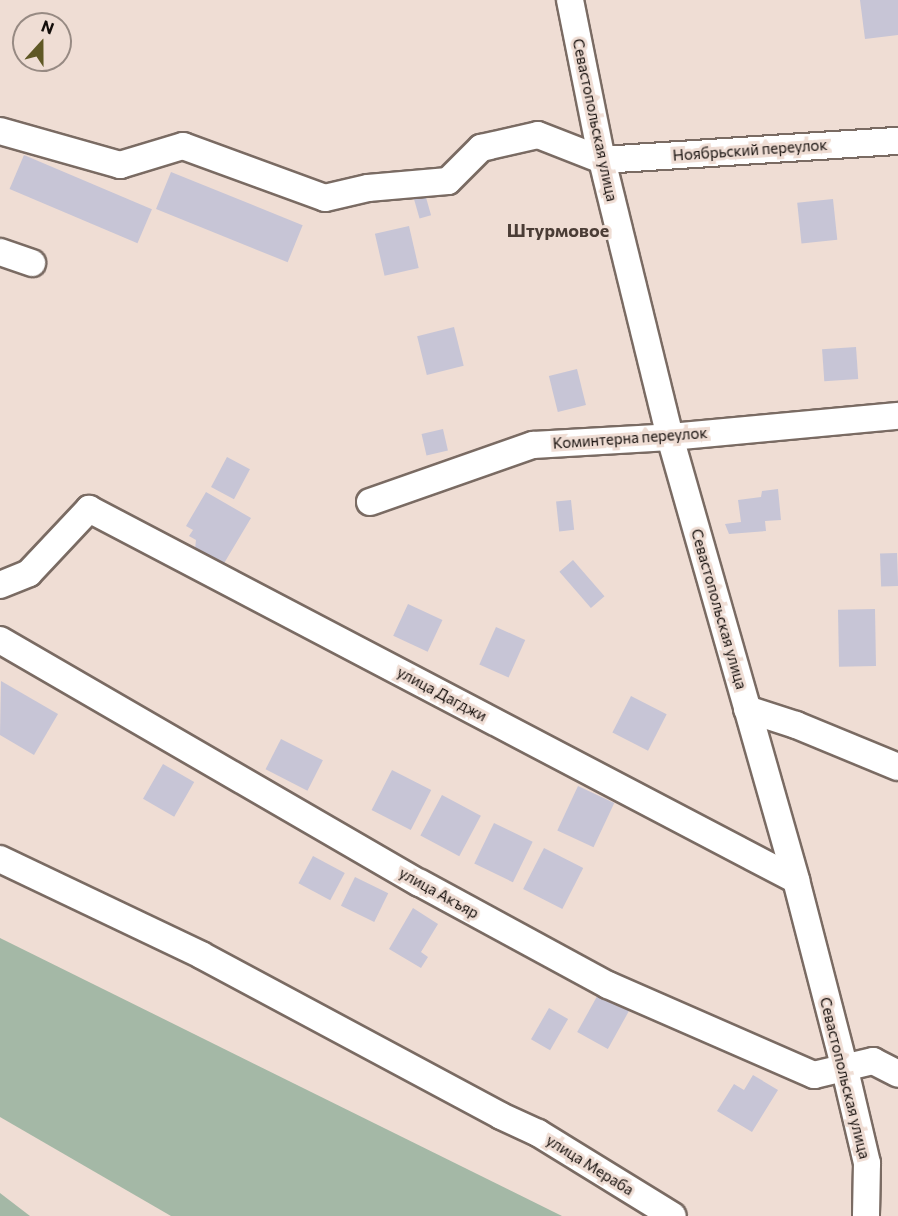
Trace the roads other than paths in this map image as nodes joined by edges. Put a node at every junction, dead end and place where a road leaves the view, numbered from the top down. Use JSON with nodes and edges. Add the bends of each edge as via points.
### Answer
{"nodes":[{"id":1,"x":570,"y":0,"type":"edge"},
{"id":2,"x":0,"y":131,"type":"edge"},
{"id":3,"x":898,"y":141,"type":"edge"},
{"id":4,"x":602,"y":160,"type":"junction"},
{"id":5,"x":0,"y":252,"type":"edge"},
{"id":6,"x":32,"y":263,"type":"dead end"},
{"id":7,"x":898,"y":416,"type":"edge"},
{"id":8,"x":670,"y":437,"type":"junction"},
{"id":9,"x":370,"y":502,"type":"dead end"},
{"id":10,"x":0,"y":585,"type":"edge"},
{"id":11,"x":0,"y":640,"type":"edge"},
{"id":12,"x":747,"y":709,"type":"junction"},
{"id":13,"x":898,"y":767,"type":"edge"},
{"id":14,"x":0,"y":859,"type":"edge"},
{"id":15,"x":796,"y":880,"type":"junction"},
{"id":16,"x":845,"y":1070,"type":"junction"},
{"id":17,"x":898,"y":1074,"type":"edge"},
{"id":18,"x":673,"y":1216,"type":"edge"},
{"id":19,"x":866,"y":1216,"type":"edge"}],
"edges":[{"from":1,"to":4,"type":"street","name":"Севастопольская улица"},
{"from":2,"to":4,"type":"street","via":[[120,165],[183,146],[325,198],[368,188],[448,181],[481,148],[538,135]]},
{"from":3,"to":4,"type":"street","name":"Ноябрьский переулок"},
{"from":4,"to":8,"type":"street","name":"Севастопольская улица"},
{"from":5,"to":6,"type":"street"},
{"from":7,"to":8,"type":"street","name":"Коминтерна переулок"},
{"from":8,"to":9,"type":"street","name":"Коминтерна переулок","via":[[533,445]]},
{"from":8,"to":12,"type":"street","name":"Севастопольская улица"},
{"from":10,"to":15,"type":"street","name":"улица Дагджи","via":[[29,573],[89,508]]},
{"from":11,"to":16,"type":"street","name":"улица Акъяр","via":[[420,883],[608,985],[814,1075]]},
{"from":12,"to":13,"type":"street"},
{"from":12,"to":15,"type":"street","name":"Севастопольская улица"},
{"from":14,"to":18,"type":"street","name":"улица Мераба","via":[[201,955],[538,1133]]},
{"from":15,"to":16,"type":"street","name":"Севастопольская улица"},
{"from":16,"to":17,"type":"street","name":"улица Акъяр","via":[[873,1061]]},
{"from":16,"to":19,"type":"street","name":"Севастопольская улица","via":[[867,1163]]}]}
